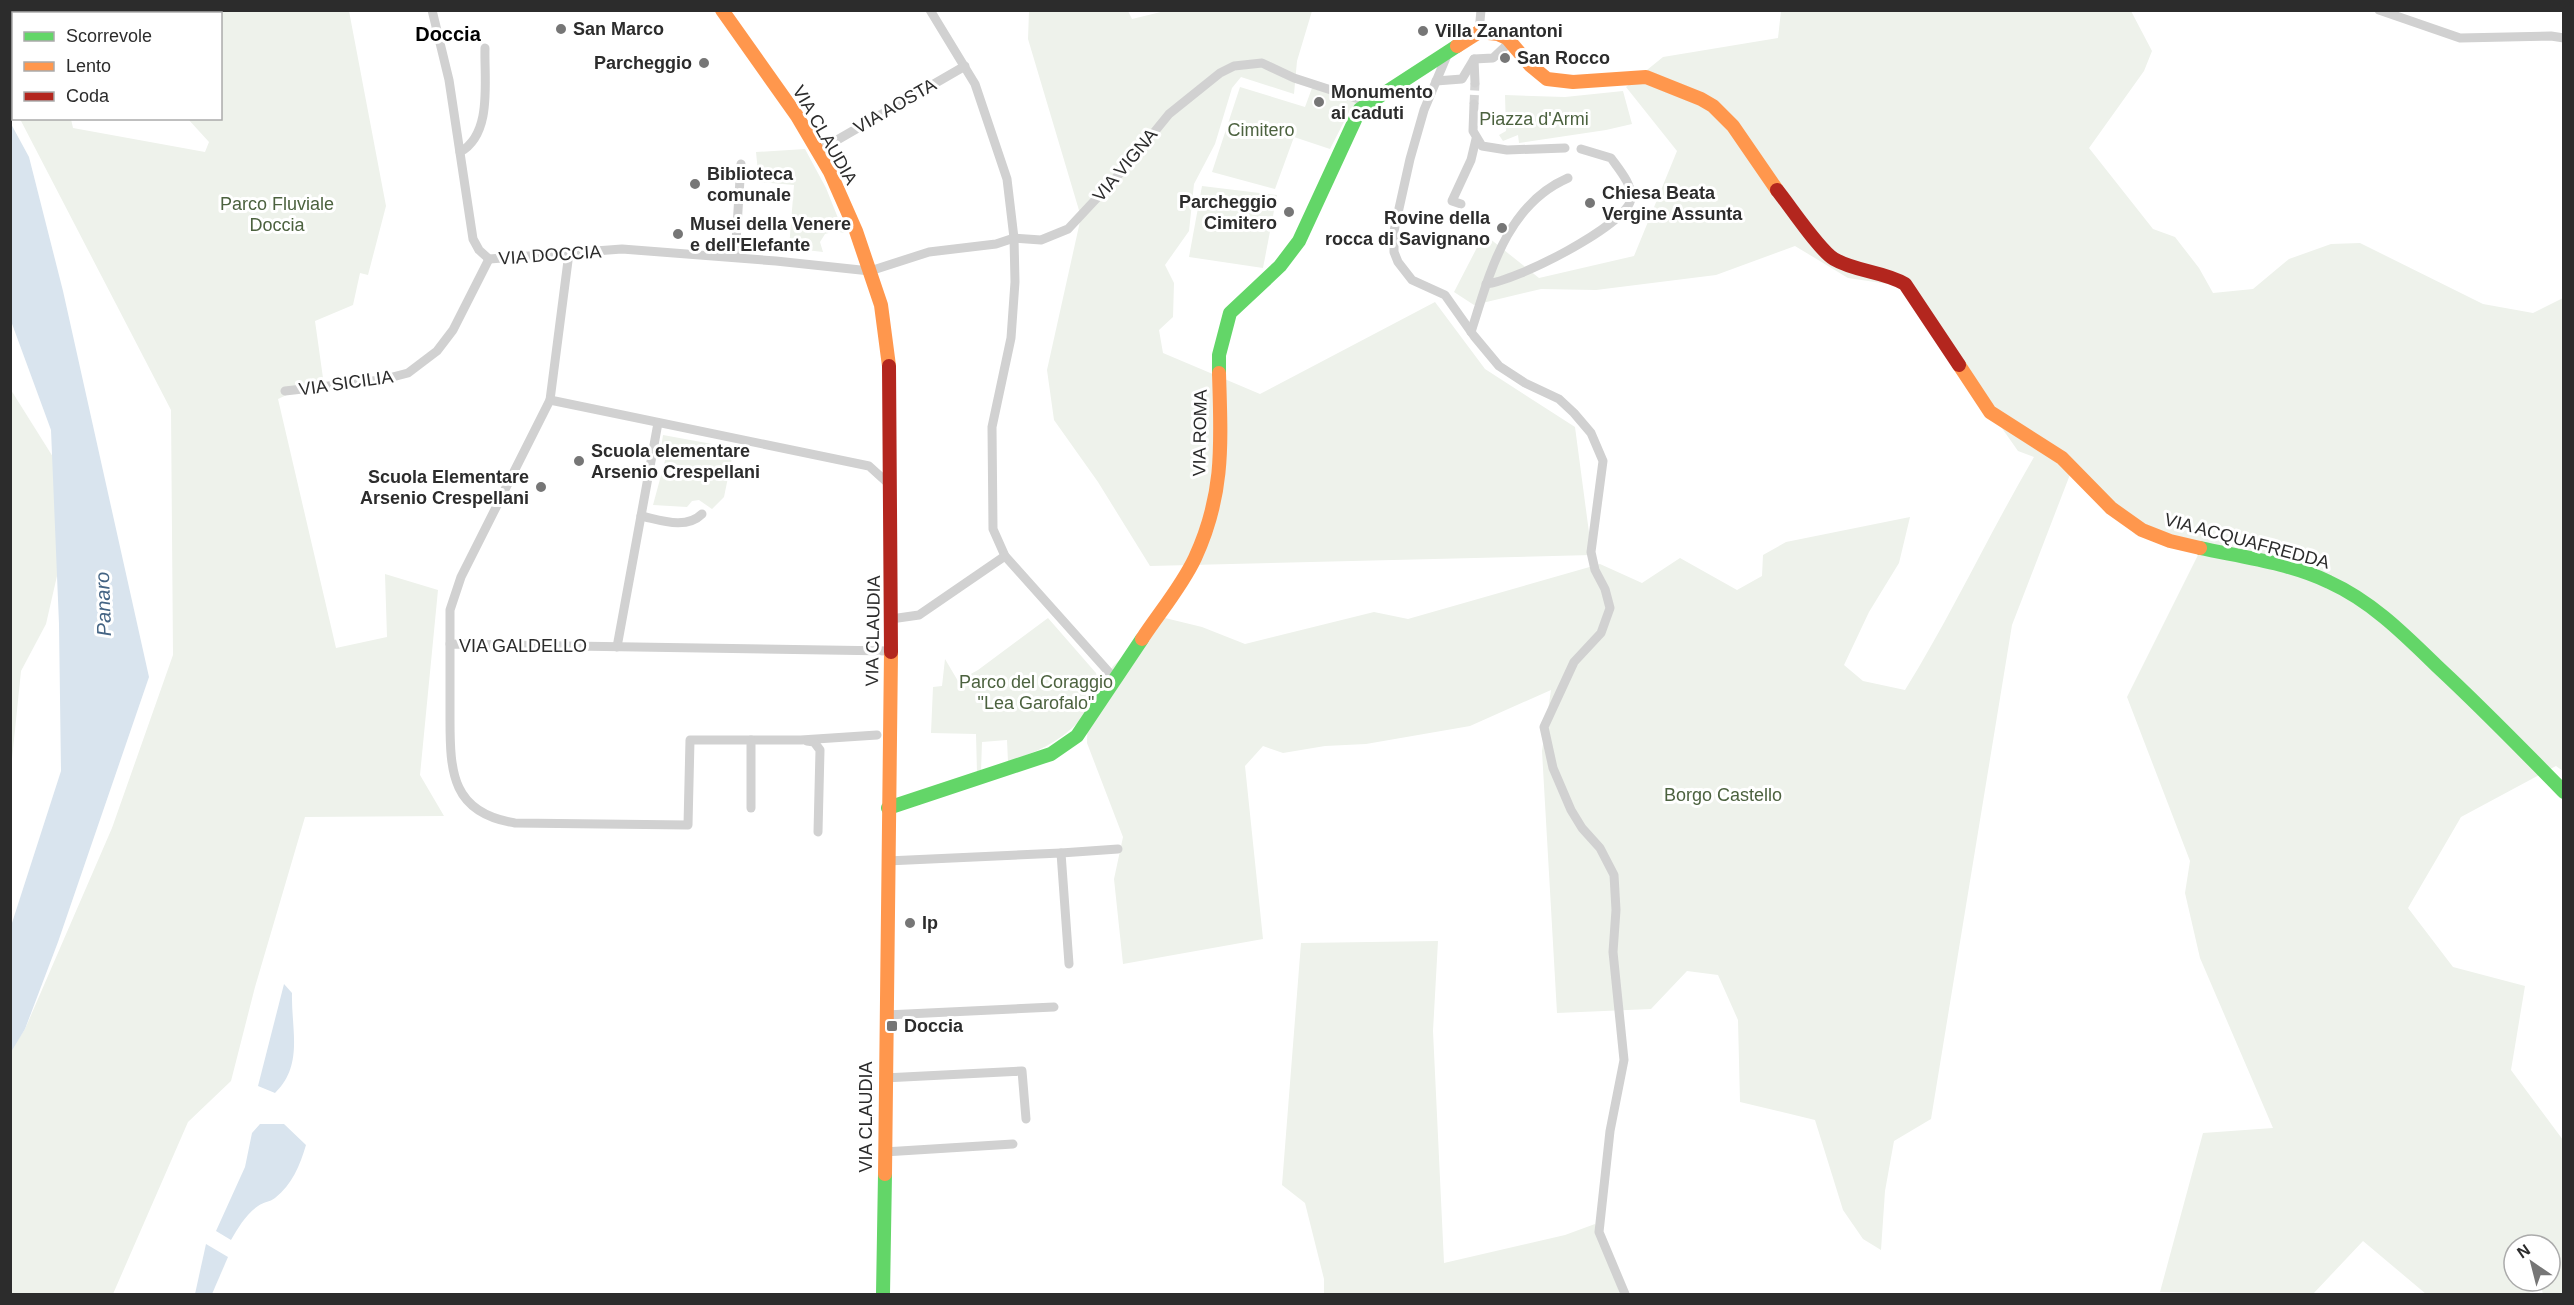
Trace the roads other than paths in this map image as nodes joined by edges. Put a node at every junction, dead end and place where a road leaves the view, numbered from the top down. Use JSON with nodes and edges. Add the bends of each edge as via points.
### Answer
{"nodes":[{"id":1,"x":432,"y":10,"type":"edge"},
{"id":2,"x":722,"y":10,"type":"edge"},
{"id":3,"x":930,"y":10,"type":"edge"},
{"id":4,"x":1481,"y":10,"type":"edge"},
{"id":5,"x":2379,"y":10,"type":"edge"},
{"id":6,"x":1479,"y":32,"type":"junction"},
{"id":7,"x":2564,"y":39,"type":"edge"},
{"id":8,"x":1510,"y":42,"type":"junction"},
{"id":9,"x":485,"y":48,"type":"dead end"},
{"id":10,"x":1449,"y":51,"type":"junction"},
{"id":11,"x":1474,"y":59,"type":"junction"},
{"id":12,"x":965,"y":66,"type":"junction"},
{"id":13,"x":1436,"y":81,"type":"junction"},
{"id":14,"x":1474,"y":83,"type":"tunnel mouth"},
{"id":15,"x":1368,"y":102,"type":"junction"},
{"id":16,"x":1474,"y":104,"type":"tunnel mouth"},
{"id":17,"x":1476,"y":139,"type":"junction"},
{"id":18,"x":825,"y":147,"type":"dead end"},
{"id":19,"x":1565,"y":148,"type":"dead end"},
{"id":20,"x":1581,"y":149,"type":"dead end"},
{"id":21,"x":460,"y":152,"type":"junction"},
{"id":22,"x":741,"y":164,"type":"dead end"},
{"id":23,"x":1568,"y":178,"type":"dead end"},
{"id":24,"x":1461,"y":204,"type":"dead end"},
{"id":25,"x":1014,"y":238,"type":"junction"},
{"id":26,"x":569,"y":253,"type":"junction"},
{"id":27,"x":735,"y":257,"type":"junction"},
{"id":28,"x":489,"y":259,"type":"junction"},
{"id":29,"x":870,"y":271,"type":"junction"},
{"id":30,"x":1486,"y":284,"type":"junction"},
{"id":31,"x":1471,"y":332,"type":"junction"},
{"id":32,"x":285,"y":391,"type":"dead end"},
{"id":33,"x":550,"y":400,"type":"junction"},
{"id":34,"x":658,"y":423,"type":"junction"},
{"id":35,"x":890,"y":454,"type":"junction"},
{"id":36,"x":869,"y":466,"type":"junction"},
{"id":37,"x":891,"y":487,"type":"junction"},
{"id":38,"x":702,"y":514,"type":"dead end"},
{"id":39,"x":641,"y":516,"type":"junction"},
{"id":40,"x":1005,"y":556,"type":"junction"},
{"id":41,"x":891,"y":620,"type":"junction"},
{"id":42,"x":450,"y":644,"type":"junction"},
{"id":43,"x":617,"y":647,"type":"junction"},
{"id":44,"x":890,"y":651,"type":"junction"},
{"id":45,"x":1115,"y":679,"type":"junction"},
{"id":46,"x":877,"y":735,"type":"dead end"},
{"id":47,"x":751,"y":740,"type":"junction"},
{"id":48,"x":801,"y":740,"type":"junction"},
{"id":49,"x":2564,"y":792,"type":"edge"},
{"id":50,"x":751,"y":808,"type":"dead end"},
{"id":51,"x":888,"y":808,"type":"junction"},
{"id":52,"x":818,"y":832,"type":"dead end"},
{"id":53,"x":1118,"y":849,"type":"dead end"},
{"id":54,"x":1061,"y":853,"type":"junction"},
{"id":55,"x":887,"y":861,"type":"junction"},
{"id":56,"x":1069,"y":964,"type":"dead end"},
{"id":57,"x":1054,"y":1007,"type":"dead end"},
{"id":58,"x":886,"y":1016,"type":"junction"},
{"id":59,"x":885,"y":1078,"type":"junction"},
{"id":60,"x":1026,"y":1119,"type":"dead end"},
{"id":61,"x":1013,"y":1144,"type":"dead end"},
{"id":62,"x":884,"y":1152,"type":"junction"},
{"id":63,"x":883,"y":1294,"type":"edge"},
{"id":64,"x":1625,"y":1294,"type":"edge"}],
"edges":[{"from":1,"to":21,"type":"street","name":"VIA DOCCIA","via":[[449,80]]},
{"from":2,"to":29,"type":"street","name":"VIA CLAUDIA","via":[[818,151]]},
{"from":3,"to":12,"type":"street"},
{"from":4,"to":6,"type":"street"},
{"from":5,"to":7,"type":"street","via":[[2460,38]]},
{"from":6,"to":8,"type":"street","via":[[1498,34]]},
{"from":6,"to":10,"type":"street","name":"VIA ROMA"},
{"from":8,"to":11,"type":"street","via":[[1493,58]]},
{"from":8,"to":49,"type":"street","name":"VIA ACQUAFREDDA","via":[[1547,78],[1573,82],[1646,77],[1713,106],[1733,126],[1763,174],[1832,258],[1905,284],[1990,411],[2062,458],[2111,508],[2142,530],[2170,541],[2281,566],[2328,581],[2359,599],[2389,620]]},
{"from":9,"to":21,"type":"street","via":[[484,118],[470,147]]},
{"from":10,"to":13,"type":"street"},
{"from":10,"to":15,"type":"street","name":"VIA ROMA"},
{"from":11,"to":13,"type":"street","via":[[1462,79]]},
{"from":11,"to":14,"type":"street"},
{"from":12,"to":18,"type":"street","name":"VIA AOSTA"},
{"from":12,"to":25,"type":"street","via":[[990,122],[1007,179]]},
{"from":13,"to":31,"type":"street","via":[[1410,159],[1394,231],[1394,252],[1412,280],[1446,295]]},
{"from":15,"to":25,"type":"street","name":"VIA VIGNA","via":[[1294,78],[1262,63],[1249,62],[1220,73],[1169,114],[1068,229],[1041,240]]},
{"from":15,"to":45,"type":"street","name":"VIA ROMA","via":[[1353,119],[1299,241],[1280,266],[1230,313],[1219,355],[1221,465],[1211,517],[1194,560]]},
{"from":16,"to":17,"type":"street"},
{"from":17,"to":19,"type":"street","via":[[1492,150]]},
{"from":17,"to":24,"type":"street","via":[[1452,201]]},
{"from":20,"to":30,"type":"street","via":[[1611,158],[1619,170],[1631,190],[1631,200],[1623,215],[1582,243],[1502,283]]},
{"from":21,"to":28,"type":"street","name":"VIA DOCCIA","via":[[473,239]]},
{"from":22,"to":27,"type":"street"},
{"from":23,"to":30,"type":"street","via":[[1555,184],[1511,226]]},
{"from":25,"to":29,"type":"street","name":"VIA VIGNA","via":[[929,252]]},
{"from":25,"to":40,"type":"street","via":[[1011,338],[992,427],[993,529]]},
{"from":26,"to":27,"type":"street","name":"VIA DOCCIA","via":[[622,249]]},
{"from":26,"to":28,"type":"street","name":"VIA DOCCIA"},
{"from":26,"to":33,"type":"street"},
{"from":27,"to":29,"type":"street","name":"VIA DOCCIA"},
{"from":28,"to":32,"type":"street","name":"VIA SICILIA","via":[[453,330],[437,351],[408,373],[381,380]]},
{"from":29,"to":35,"type":"street","name":"VIA CLAUDIA","via":[[881,306],[889,370]]},
{"from":30,"to":31,"type":"street"},
{"from":31,"to":64,"type":"street","via":[[1499,366],[1559,399],[1574,413],[1591,434],[1603,461],[1591,552],[1610,608],[1602,633],[1574,662],[1544,727],[1553,768],[1570,810],[1600,848],[1614,874],[1613,952],[1624,1060],[1610,1131],[1599,1232]]},
{"from":33,"to":34,"type":"street"},
{"from":33,"to":42,"type":"street","via":[[461,577],[450,610]]},
{"from":34,"to":36,"type":"street"},
{"from":34,"to":39,"type":"street"},
{"from":35,"to":36,"type":"street"},
{"from":35,"to":37,"type":"street","name":"VIA CLAUDIA"},
{"from":36,"to":37,"type":"street"},
{"from":37,"to":41,"type":"street","name":"VIA CLAUDIA"},
{"from":38,"to":39,"type":"street","via":[[679,523]]},
{"from":39,"to":43,"type":"street"},
{"from":40,"to":41,"type":"street","via":[[919,615]]},
{"from":40,"to":45,"type":"street"},
{"from":41,"to":44,"type":"street","name":"VIA CLAUDIA"},
{"from":42,"to":43,"type":"street","name":"VIA GALDELLO"},
{"from":42,"to":47,"type":"street","name":"VIA GALDELLO","via":[[450,753],[454,779],[464,799],[497,820],[688,825],[690,740]]},
{"from":43,"to":44,"type":"street","name":"VIA GALDELLO"},
{"from":44,"to":51,"type":"street","name":"VIA CLAUDIA"},
{"from":45,"to":51,"type":"street","name":"VIA ROMA","via":[[1077,736],[1051,754]]},
{"from":46,"to":48,"type":"street","name":"VIA GALDELLO"},
{"from":47,"to":48,"type":"street","name":"VIA GALDELLO"},
{"from":47,"to":50,"type":"street"},
{"from":48,"to":52,"type":"street","via":[[814,742],[820,750]]},
{"from":51,"to":55,"type":"street","name":"VIA CLAUDIA"},
{"from":53,"to":54,"type":"street"},
{"from":54,"to":55,"type":"street"},
{"from":54,"to":56,"type":"street"},
{"from":55,"to":58,"type":"street","name":"VIA CLAUDIA"},
{"from":57,"to":58,"type":"street"},
{"from":58,"to":59,"type":"street","name":"VIA CLAUDIA"},
{"from":59,"to":60,"type":"street","via":[[1022,1071]]},
{"from":59,"to":62,"type":"street","name":"VIA CLAUDIA"},
{"from":61,"to":62,"type":"street"},
{"from":62,"to":63,"type":"street","name":"VIA CLAUDIA"}]}
